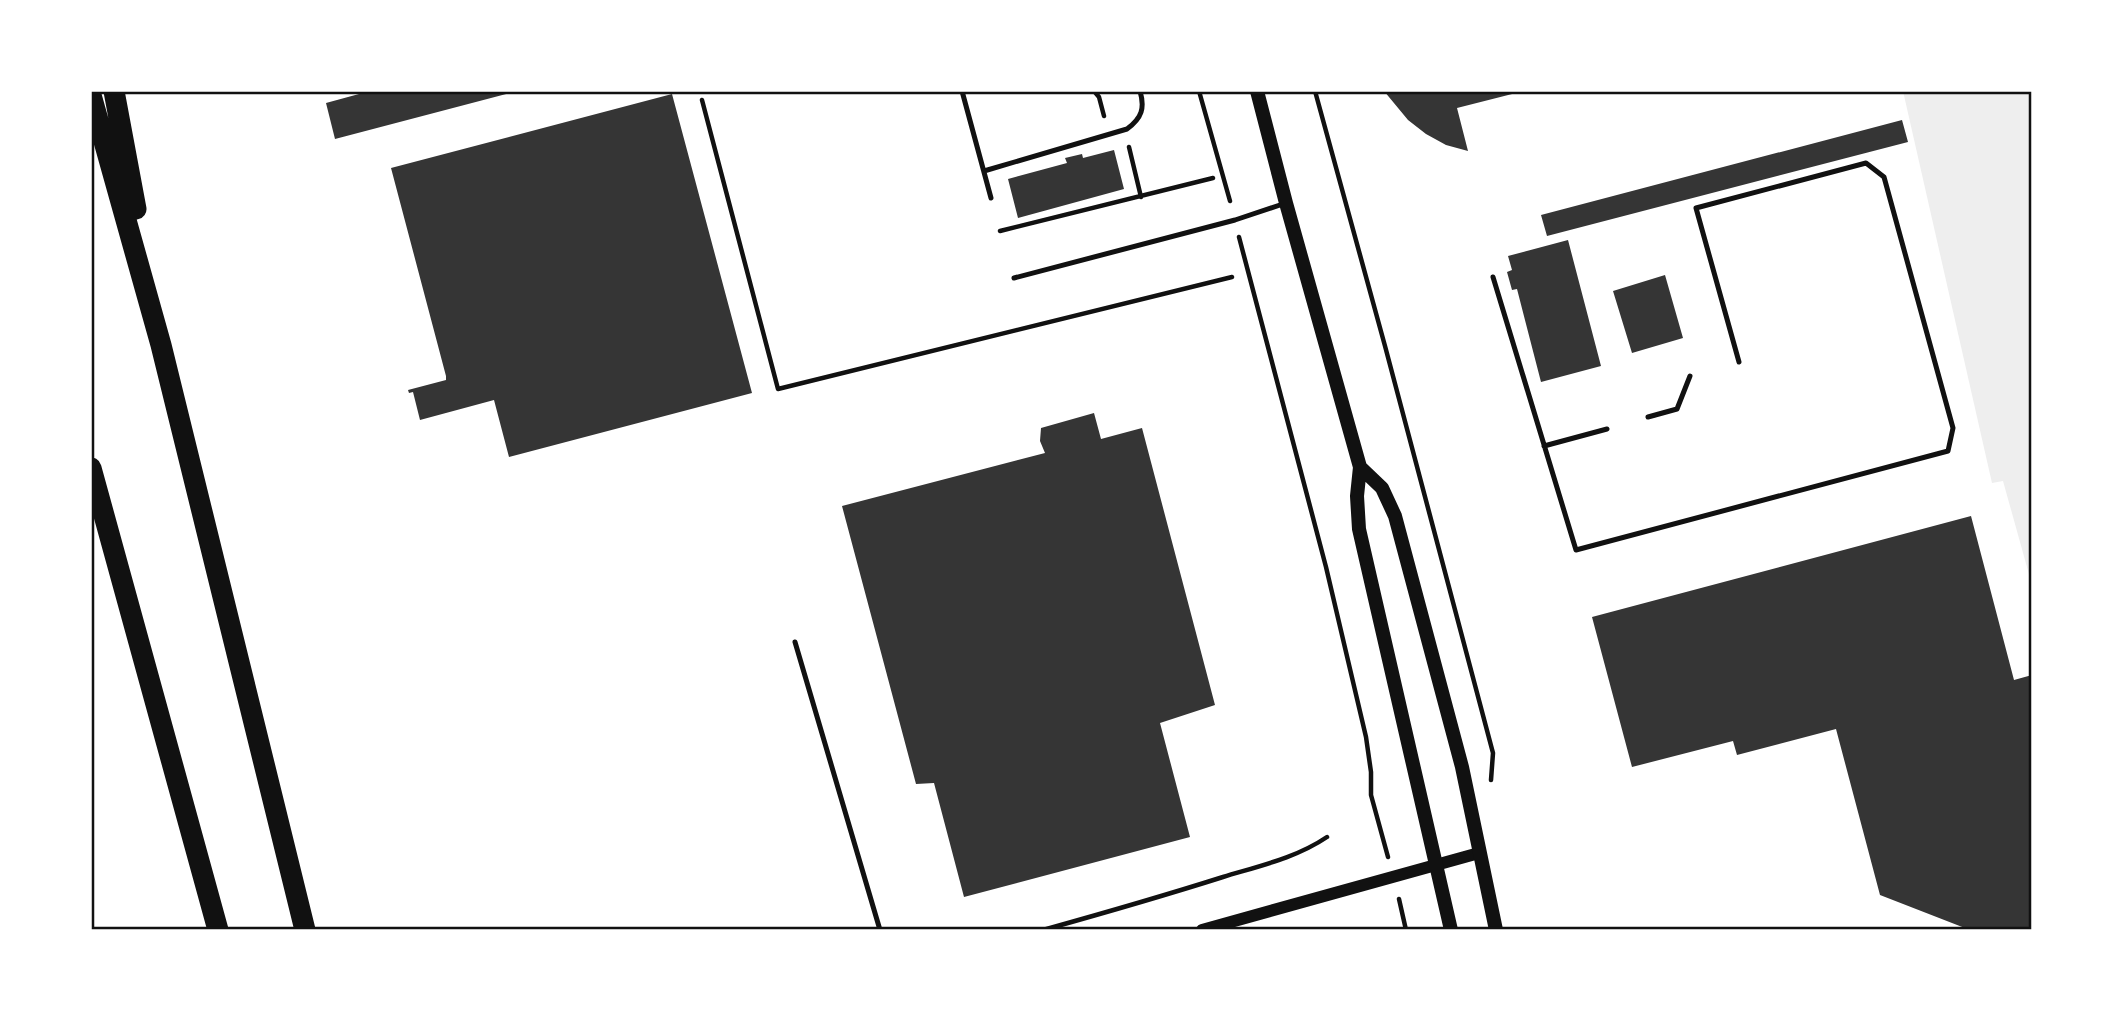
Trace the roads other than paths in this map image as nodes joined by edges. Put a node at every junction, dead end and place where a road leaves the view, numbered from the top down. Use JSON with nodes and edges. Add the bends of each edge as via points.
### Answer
{"nodes":[{"id":1,"x":114,"y":91,"type":"edge"},
{"id":2,"x":962,"y":91,"type":"edge"},
{"id":3,"x":1140,"y":91,"type":"edge"},
{"id":4,"x":1257,"y":91,"type":"edge"},
{"id":5,"x":91,"y":95,"type":"edge"},
{"id":6,"x":984,"y":171,"type":"junction"},
{"id":7,"x":991,"y":198,"type":"dead end"},
{"id":8,"x":1286,"y":203,"type":"junction"},
{"id":9,"x":1493,"y":277,"type":"dead end"},
{"id":10,"x":1014,"y":278,"type":"dead end"},
{"id":11,"x":161,"y":345,"type":"junction"},
{"id":12,"x":1739,"y":362,"type":"dead end"},
{"id":13,"x":1690,"y":376,"type":"dead end"},
{"id":14,"x":1648,"y":417,"type":"dead end"},
{"id":15,"x":1607,"y":429,"type":"dead end"},
{"id":16,"x":1544,"y":446,"type":"junction"},
{"id":17,"x":1360,"y":467,"type":"junction"},
{"id":18,"x":91,"y":468,"type":"edge"},
{"id":19,"x":795,"y":642,"type":"dead end"},
{"id":20,"x":1479,"y":853,"type":"junction"},
{"id":21,"x":1437,"y":865,"type":"junction"},
{"id":22,"x":218,"y":930,"type":"edge"},
{"id":23,"x":305,"y":930,"type":"edge"},
{"id":24,"x":880,"y":930,"type":"edge"},
{"id":25,"x":1202,"y":930,"type":"edge"},
{"id":26,"x":1451,"y":930,"type":"edge"},
{"id":27,"x":1496,"y":930,"type":"edge"}],
"edges":[{"from":1,"to":11,"type":"highway"},
{"from":2,"to":6,"type":"lane"},
{"from":3,"to":6,"type":"lane","via":[[1144,106],[1137,122],[1127,129]]},
{"from":4,"to":8,"type":"main road"},
{"from":5,"to":11,"type":"highway"},
{"from":6,"to":7,"type":"lane"},
{"from":8,"to":10,"type":"lane"},
{"from":8,"to":17,"type":"main road"},
{"from":9,"to":16,"type":"lane"},
{"from":11,"to":23,"type":"highway"},
{"from":12,"to":16,"type":"lane","via":[[1696,208],[1866,163],[1884,177],[1953,428],[1948,451],[1576,550]]},
{"from":13,"to":14,"type":"lane","via":[[1677,409]]},
{"from":15,"to":16,"type":"lane"},
{"from":17,"to":20,"type":"main road","via":[[1382,488],[1395,516],[1462,767]]},
{"from":17,"to":21,"type":"main road","via":[[1359,528]]},
{"from":18,"to":22,"type":"highway"},
{"from":19,"to":24,"type":"lane"},
{"from":20,"to":21,"type":"street"},
{"from":20,"to":27,"type":"main road"},
{"from":21,"to":25,"type":"street"},
{"from":21,"to":26,"type":"main road"}]}
